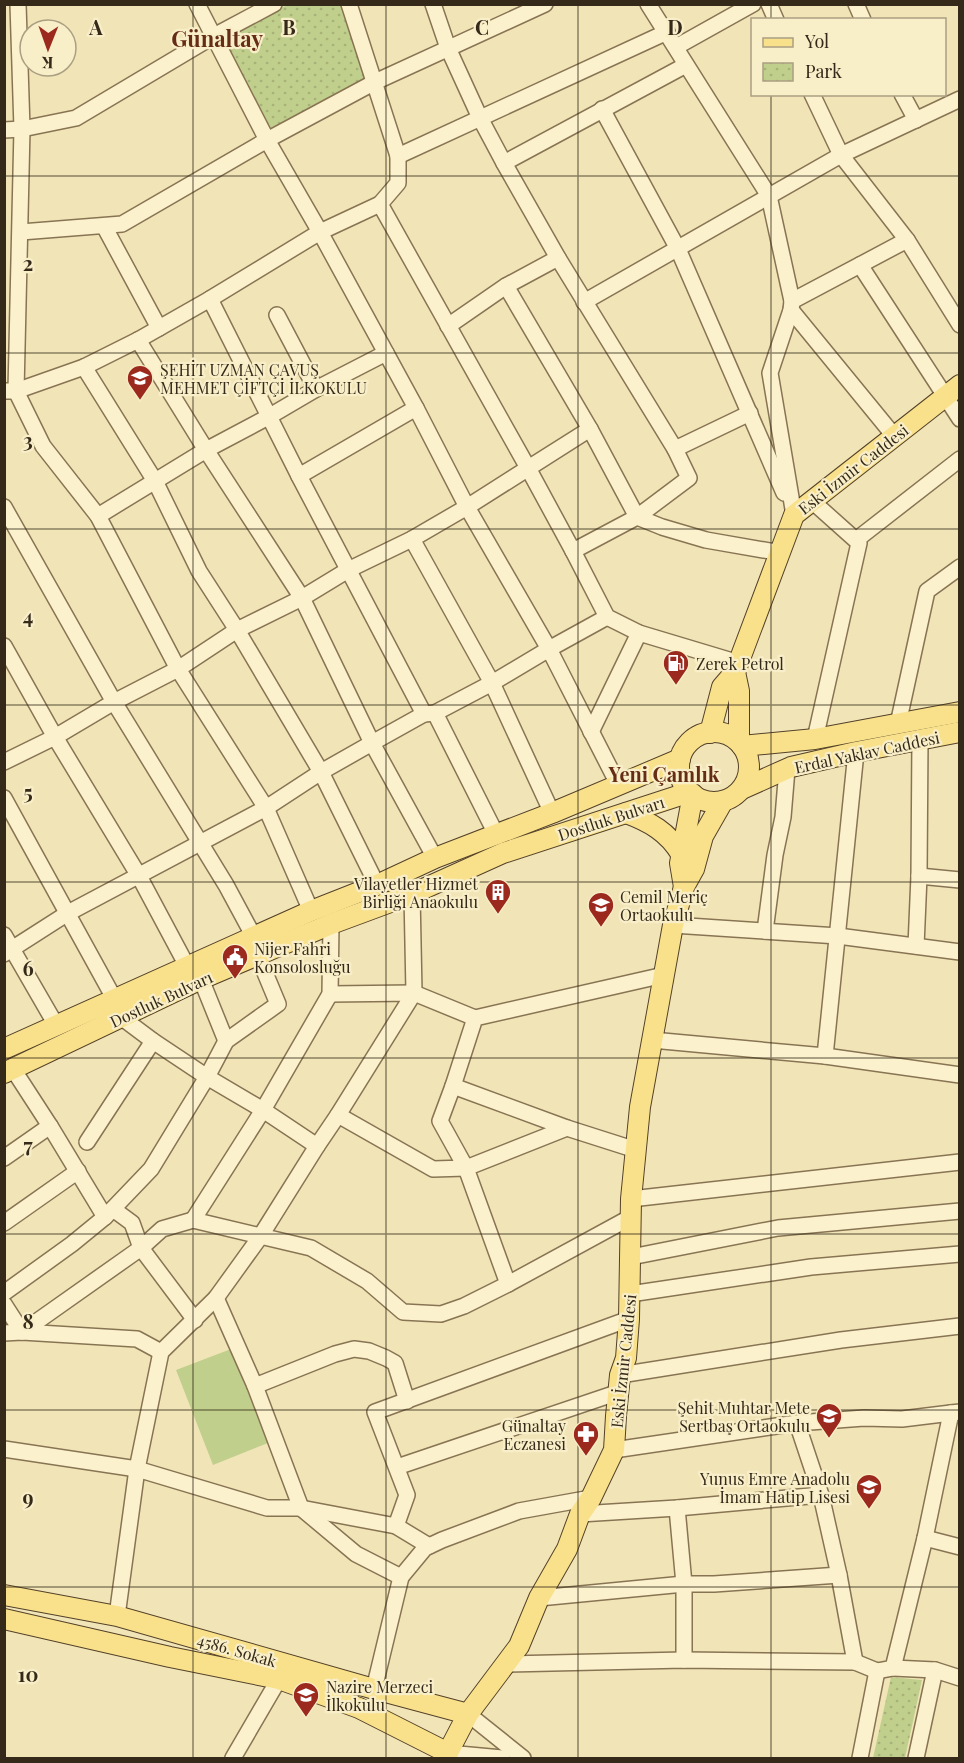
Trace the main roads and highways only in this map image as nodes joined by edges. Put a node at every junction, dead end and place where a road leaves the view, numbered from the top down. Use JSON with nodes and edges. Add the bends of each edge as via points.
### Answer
{"nodes":[{"id":1,"x":953,"y":391,"type":"edge"},
{"id":2,"x":737,"y":668,"type":"junction"},
{"id":3,"x":960,"y":712,"type":"edge"},
{"id":4,"x":960,"y":732,"type":"edge"},
{"id":5,"x":710,"y":733,"type":"junction"},
{"id":6,"x":741,"y":744,"type":"junction"},
{"id":7,"x":680,"y":759,"type":"junction"},
{"id":8,"x":742,"y":789,"type":"junction"},
{"id":9,"x":691,"y":793,"type":"junction"},
{"id":10,"x":723,"y":801,"type":"junction"},
{"id":11,"x":626,"y":813,"type":"junction"},
{"id":12,"x":681,"y":854,"type":"junction"},
{"id":13,"x":684,"y":887,"type":"junction"},
{"id":14,"x":256,"y":947,"type":"junction"},
{"id":15,"x":118,"y":1009,"type":"junction"},
{"id":16,"x":4,"y":1049,"type":"edge"},
{"id":17,"x":9,"y":1071,"type":"edge"},
{"id":18,"x":4,"y":1595,"type":"edge"},
{"id":19,"x":4,"y":1620,"type":"edge"},
{"id":20,"x":468,"y":1714,"type":"junction"},
{"id":21,"x":451,"y":1757,"type":"edge"}],
"edges":[{"from":1,"to":2,"type":"main road","name":"Eski İzmir Caddesi","via":[[794,515]]},
{"from":2,"to":5,"type":"main road","name":"Eski İzmir Caddesi","via":[[722,687]]},
{"from":2,"to":6,"type":"main road","name":"Eski İzmir Caddesi"},
{"from":3,"to":6,"type":"main road","name":"Erdal Yaklav Caddesi","via":[[815,739]]},
{"from":4,"to":8,"type":"main road","name":"Erdal Yaklav Caddesi","via":[[787,769]]},
{"from":5,"to":6,"type":"main road","via":[[731,736]]},
{"from":5,"to":7,"type":"main road","via":[[691,741]]},
{"from":6,"to":8,"type":"main road","via":[[749,760]]},
{"from":7,"to":9,"type":"main road","via":[[681,777]]},
{"from":7,"to":14,"type":"main road","name":"Dostluk Bulvarı","via":[[311,911]]},
{"from":8,"to":10,"type":"main road"},
{"from":9,"to":10,"type":"main road","via":[[711,802]]},
{"from":9,"to":11,"type":"main road","name":"Dostluk Bulvarı"},
{"from":9,"to":12,"type":"main road","name":"Eski İzmir Caddesi"},
{"from":10,"to":13,"type":"main road","name":"Eski İzmir Caddesi"},
{"from":11,"to":12,"type":"main road","via":[[667,835]]},
{"from":11,"to":14,"type":"main road","name":"Dostluk Bulvarı","via":[[503,853],[412,894]]},
{"from":12,"to":13,"type":"main road","name":"Eski İzmir Caddesi"},
{"from":13,"to":20,"type":"main road","name":"Eski İzmir Caddesi","via":[[673,925],[640,1107],[631,1208],[629,1319],[614,1450],[519,1646]]},
{"from":14,"to":15,"type":"main road","name":"Dostluk Bulvarı"},
{"from":15,"to":16,"type":"main road","name":"Dostluk Bulvarı","via":[[56,1025]]},
{"from":15,"to":17,"type":"main road","name":"Dostluk Bulvarı"},
{"from":18,"to":20,"type":"main road","name":"4586. Sokak","via":[[117,1616]]},
{"from":19,"to":21,"type":"main road","name":"4586. Sokak","via":[[279,1679],[359,1708]]},
{"from":20,"to":21,"type":"main road","name":"Eski İzmir Caddesi"}]}
